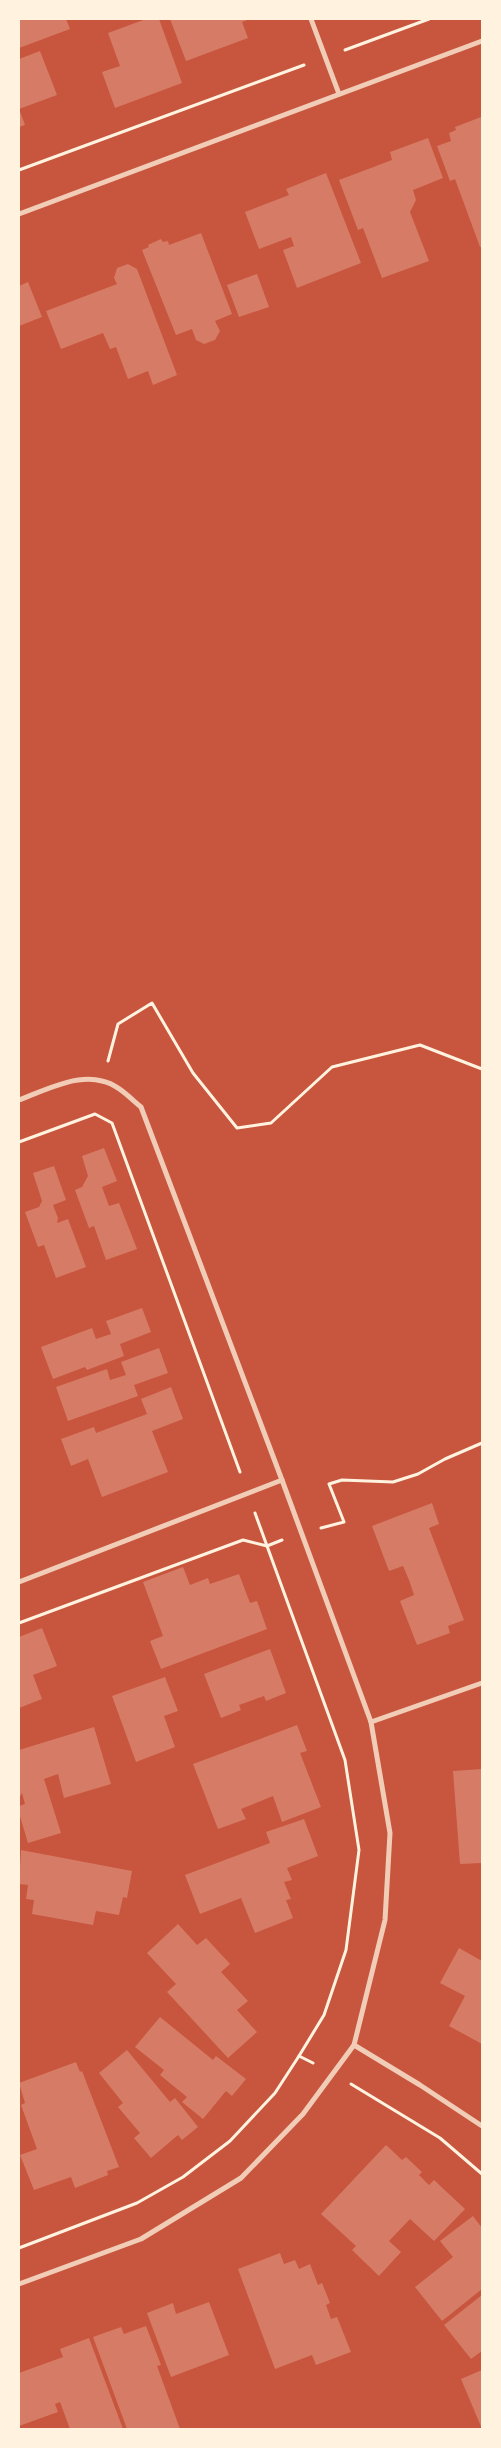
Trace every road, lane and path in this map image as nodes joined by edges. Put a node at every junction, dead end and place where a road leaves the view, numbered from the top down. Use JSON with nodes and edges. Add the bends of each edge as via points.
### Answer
{"nodes":[{"id":1,"x":311,"y":19,"type":"edge"},
{"id":2,"x":429,"y":19,"type":"edge"},
{"id":3,"x":482,"y":42,"type":"edge"},
{"id":4,"x":325,"y":57,"type":"junction"},
{"id":5,"x":339,"y":94,"type":"junction"},
{"id":6,"x":19,"y":170,"type":"edge"},
{"id":7,"x":19,"y":214,"type":"edge"},
{"id":8,"x":482,"y":1068,"type":"edge"},
{"id":9,"x":102,"y":1081,"type":"junction"},
{"id":10,"x":19,"y":1100,"type":"edge"},
{"id":11,"x":19,"y":1142,"type":"edge"},
{"id":12,"x":482,"y":1443,"type":"edge"},
{"id":13,"x":282,"y":1480,"type":"junction"},
{"id":14,"x":247,"y":1493,"type":"junction"},
{"id":15,"x":301,"y":1533,"type":"junction"},
{"id":16,"x":267,"y":1546,"type":"junction"},
{"id":17,"x":19,"y":1582,"type":"edge"},
{"id":18,"x":19,"y":1623,"type":"edge"},
{"id":19,"x":482,"y":1683,"type":"edge"},
{"id":20,"x":371,"y":1722,"type":"junction"},
{"id":21,"x":354,"y":2045,"type":"junction"},
{"id":22,"x":299,"y":2056,"type":"junction"},
{"id":23,"x":332,"y":2074,"type":"junction"},
{"id":24,"x":482,"y":2126,"type":"edge"},
{"id":25,"x":482,"y":2174,"type":"edge"},
{"id":26,"x":19,"y":2248,"type":"edge"},
{"id":27,"x":19,"y":2284,"type":"edge"}],
"edges":[{"from":1,"to":4,"type":"street"},
{"from":2,"to":4,"type":"path"},
{"from":3,"to":5,"type":"street"},
{"from":4,"to":5,"type":"street"},
{"from":4,"to":6,"type":"path"},
{"from":5,"to":7,"type":"street"},
{"from":8,"to":9,"type":"path","via":[[420,1045],[332,1067],[271,1124],[236,1128],[193,1072],[152,1003],[118,1024]]},
{"from":9,"to":10,"type":"street","via":[[79,1080]]},
{"from":9,"to":13,"type":"street","via":[[120,1089],[141,1107]]},
{"from":11,"to":14,"type":"path","via":[[95,1114],[112,1123]]},
{"from":12,"to":15,"type":"path","via":[[418,1474],[393,1482],[342,1480],[329,1484],[344,1522]]},
{"from":13,"to":14,"type":"street"},
{"from":13,"to":15,"type":"street"},
{"from":14,"to":16,"type":"path"},
{"from":14,"to":17,"type":"street"},
{"from":15,"to":16,"type":"path"},
{"from":15,"to":20,"type":"street"},
{"from":16,"to":18,"type":"path","via":[[244,1540]]},
{"from":16,"to":22,"type":"path","via":[[345,1760],[359,1850],[346,1950],[324,2015]]},
{"from":19,"to":20,"type":"street"},
{"from":20,"to":21,"type":"street","via":[[390,1833],[385,1920]]},
{"from":21,"to":23,"type":"street"},
{"from":21,"to":24,"type":"street"},
{"from":22,"to":23,"type":"path"},
{"from":22,"to":26,"type":"path","via":[[275,2093],[230,2141],[183,2177],[137,2204]]},
{"from":23,"to":25,"type":"path","via":[[440,2138]]},
{"from":23,"to":27,"type":"street","via":[[303,2114],[241,2178],[141,2239]]}]}
